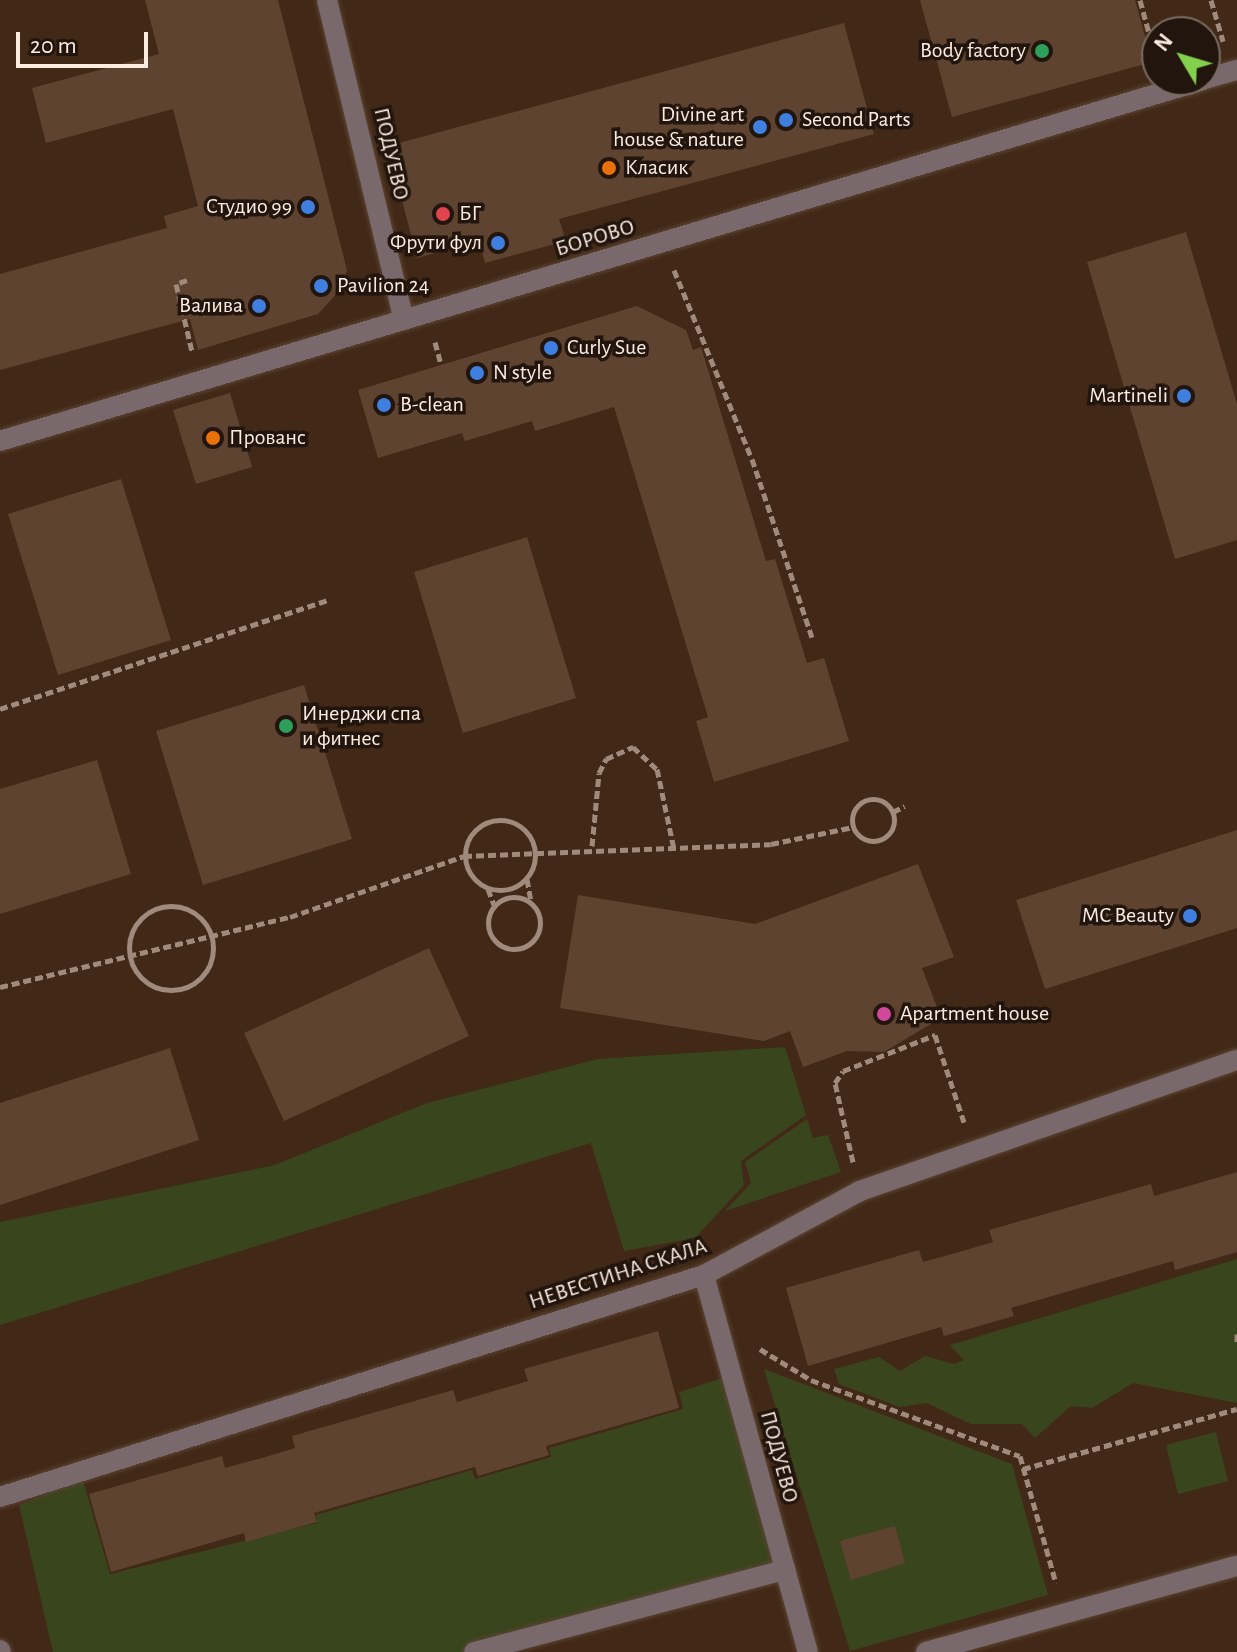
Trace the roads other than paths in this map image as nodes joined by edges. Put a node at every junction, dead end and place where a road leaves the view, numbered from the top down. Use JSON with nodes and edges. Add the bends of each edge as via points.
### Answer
{"nodes":[{"id":1,"x":327,"y":0,"type":"edge"},
{"id":2,"x":1151,"y":96,"type":"edge"},
{"id":3,"x":404,"y":320,"type":"junction"},
{"id":4,"x":0,"y":441,"type":"edge"},
{"id":5,"x":1237,"y":1060,"type":"edge"},
{"id":6,"x":704,"y":1275,"type":"junction"},
{"id":7,"x":0,"y":1497,"type":"edge"},
{"id":8,"x":1237,"y":1566,"type":"edge"},
{"id":9,"x":785,"y":1570,"type":"junction"},
{"id":10,"x":474,"y":1652,"type":"edge"},
{"id":11,"x":808,"y":1652,"type":"edge"},
{"id":12,"x":926,"y":1652,"type":"edge"}],
"edges":[{"from":1,"to":3,"type":"street","name":"ПОДУЕВО"},
{"from":2,"to":3,"type":"street","name":"БОРОВО"},
{"from":3,"to":4,"type":"street","name":"БОРОВО"},
{"from":5,"to":6,"type":"street","name":"НЕВЕСТИНА СКАЛА","via":[[860,1191]]},
{"from":6,"to":7,"type":"street","name":"НЕВЕСТИНА СКАЛА"},
{"from":6,"to":9,"type":"street","name":"ПОДУЕВО"},
{"from":8,"to":12,"type":"street"},
{"from":9,"to":10,"type":"street"},
{"from":9,"to":11,"type":"street","name":"ПОДУЕВО"}]}
